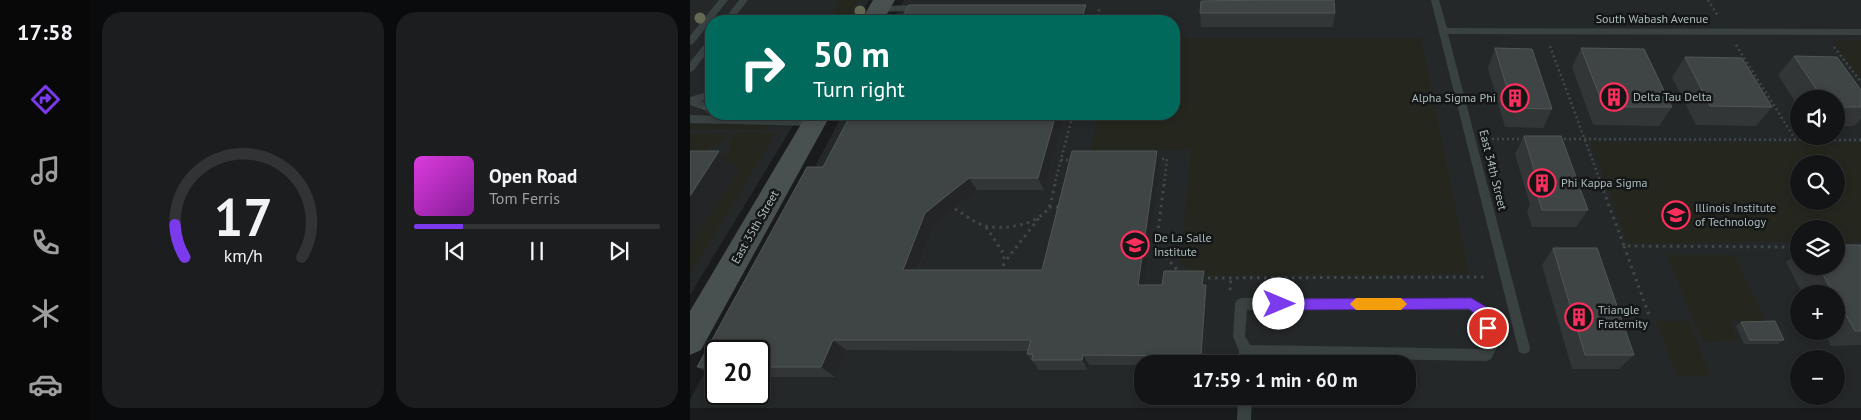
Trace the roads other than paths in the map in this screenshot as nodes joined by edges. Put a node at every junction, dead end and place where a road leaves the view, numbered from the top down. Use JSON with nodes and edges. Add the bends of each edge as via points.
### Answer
{"nodes":[{"id":1,"x":724,"y":0,"type":"edge"},
{"id":2,"x":744,"y":0,"type":"edge"},
{"id":3,"x":1435,"y":0,"type":"edge"},
{"id":4,"x":932,"y":8,"type":"edge"},
{"id":5,"x":879,"y":10,"type":"edge"},
{"id":6,"x":712,"y":15,"type":"edge"},
{"id":7,"x":732,"y":15,"type":"edge"},
{"id":8,"x":705,"y":23,"type":"edge"},
{"id":9,"x":1443,"y":31,"type":"junction"},
{"id":10,"x":1861,"y":32,"type":"edge"},
{"id":11,"x":690,"y":42,"type":"edge"},
{"id":12,"x":705,"y":50,"type":"edge"},
{"id":13,"x":690,"y":69,"type":"edge"},
{"id":14,"x":705,"y":96,"type":"edge"},
{"id":15,"x":690,"y":101,"type":"edge"},
{"id":16,"x":705,"y":106,"type":"edge"},
{"id":17,"x":690,"y":119,"type":"edge"},
{"id":18,"x":705,"y":119,"type":"edge"},
{"id":19,"x":816,"y":120,"type":"edge"},
{"id":20,"x":690,"y":340,"type":"edge"},
{"id":21,"x":1524,"y":348,"type":"dead end"},
{"id":22,"x":1246,"y":357,"type":"edge"},
{"id":23,"x":1245,"y":405,"type":"edge"},
{"id":24,"x":1244,"y":420,"type":"edge"}],
"edges":[{"from":1,"to":6,"type":"lane"},
{"from":2,"to":7,"type":"lane"},
{"from":3,"to":9,"type":"lane","name":"East 34th Street"},
{"from":4,"to":5,"type":"lane"},
{"from":8,"to":11,"type":"lane"},
{"from":9,"to":10,"type":"lane","name":"South Wabash Avenue"},
{"from":9,"to":21,"type":"lane","name":"East 34th Street"},
{"from":12,"to":13,"type":"lane"},
{"from":14,"to":15,"type":"lane"},
{"from":15,"to":16,"type":"lane"},
{"from":17,"to":18,"type":"lane"},
{"from":19,"to":20,"type":"main road","name":"East 35th Street"},
{"from":22,"to":22,"type":"lane","via":[[1486,354],[1492,345],[1484,312],[1471,304],[1241,304],[1239,336]]},
{"from":23,"to":24,"type":"lane"}]}
